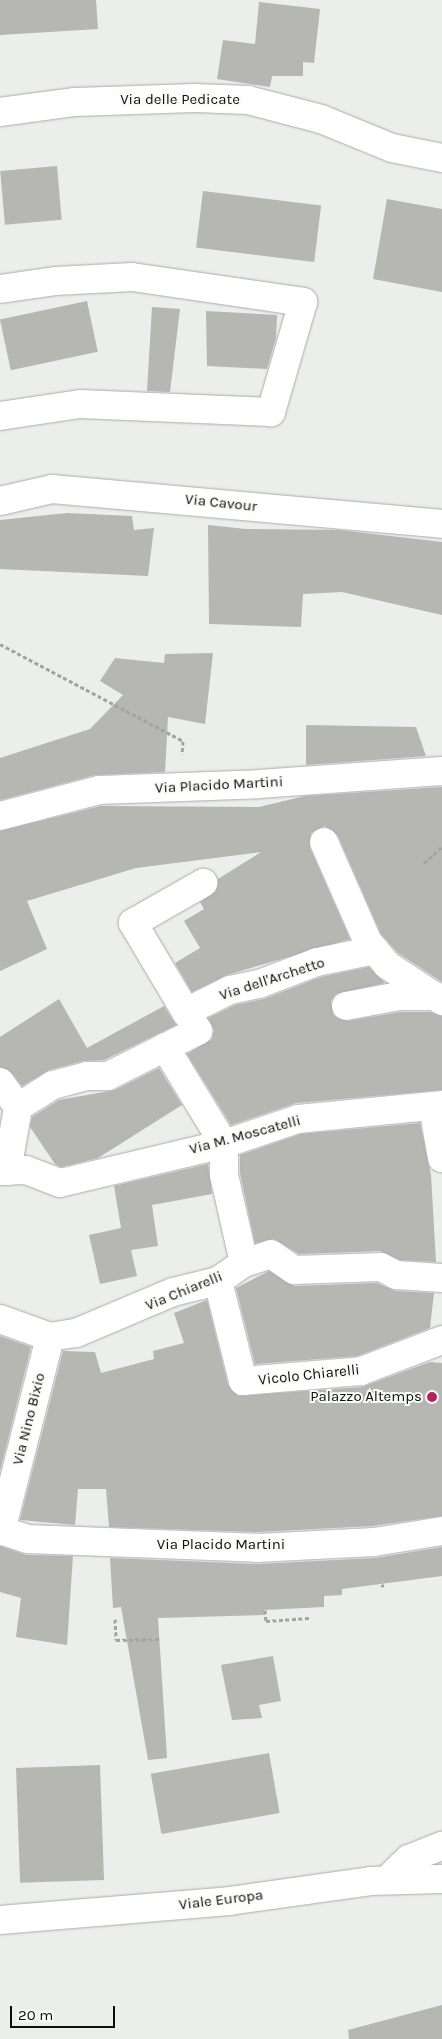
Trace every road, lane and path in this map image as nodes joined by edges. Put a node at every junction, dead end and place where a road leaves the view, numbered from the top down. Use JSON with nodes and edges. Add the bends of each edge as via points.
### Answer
{"nodes":[{"id":1,"x":0,"y":112,"type":"edge"},
{"id":2,"x":442,"y":158,"type":"edge"},
{"id":3,"x":0,"y":289,"type":"edge"},
{"id":4,"x":0,"y":416,"type":"edge"},
{"id":5,"x":0,"y":501,"type":"edge"},
{"id":6,"x":442,"y":524,"type":"edge"},
{"id":7,"x":0,"y":644,"type":"edge"},
{"id":8,"x":442,"y":771,"type":"edge"},
{"id":9,"x":179,"y":788,"type":"junction"},
{"id":10,"x":0,"y":816,"type":"edge"},
{"id":11,"x":324,"y":842,"type":"dead end"},
{"id":12,"x":442,"y":847,"type":"edge"},
{"id":13,"x":424,"y":863,"type":"dead end"},
{"id":14,"x":203,"y":884,"type":"dead end"},
{"id":15,"x":375,"y":950,"type":"junction"},
{"id":16,"x":439,"y":999,"type":"edge"},
{"id":17,"x":346,"y":1006,"type":"dead end"},
{"id":18,"x":186,"y":1012,"type":"junction"},
{"id":19,"x":166,"y":1047,"type":"junction"},
{"id":20,"x":0,"y":1082,"type":"edge"},
{"id":21,"x":438,"y":1106,"type":"edge"},
{"id":22,"x":18,"y":1107,"type":"junction"},
{"id":23,"x":224,"y":1144,"type":"junction"},
{"id":24,"x":442,"y":1158,"type":"edge"},
{"id":25,"x":4,"y":1171,"type":"edge"},
{"id":26,"x":244,"y":1263,"type":"junction"},
{"id":27,"x":442,"y":1278,"type":"edge"},
{"id":28,"x":218,"y":1281,"type":"junction"},
{"id":29,"x":0,"y":1319,"type":"edge"},
{"id":30,"x":50,"y":1337,"type":"junction"},
{"id":31,"x":442,"y":1340,"type":"edge"},
{"id":32,"x":1,"y":1530,"type":"edge"},
{"id":33,"x":442,"y":1532,"type":"edge"},
{"id":34,"x":265,"y":1610,"type":"dead end"},
{"id":35,"x":309,"y":1618,"type":"dead end"},
{"id":36,"x":116,"y":1619,"type":"dead end"},
{"id":37,"x":160,"y":1639,"type":"dead end"},
{"id":38,"x":442,"y":1846,"type":"edge"},
{"id":39,"x":388,"y":1879,"type":"junction"},
{"id":40,"x":442,"y":1879,"type":"edge"},
{"id":41,"x":0,"y":1920,"type":"edge"}],
"edges":[{"from":1,"to":2,"type":"street","name":"Via delle Pedicate","via":[[75,102],[195,98],[248,100],[321,119],[392,148]]},
{"from":3,"to":4,"type":"street","via":[[56,281],[132,277],[303,302],[271,412],[80,404]]},
{"from":5,"to":6,"type":"street","name":"Via Cavour","via":[[52,490]]},
{"from":7,"to":9,"type":"path","via":[[183,741]]},
{"from":8,"to":9,"type":"street","name":"Via Placido Martini"},
{"from":9,"to":10,"type":"street","name":"Via Placido Martini","via":[[99,790]]},
{"from":11,"to":15,"type":"street","via":[[368,942]]},
{"from":12,"to":13,"type":"path"},
{"from":14,"to":18,"type":"street","via":[[133,924]]},
{"from":15,"to":16,"type":"street","via":[[387,965]]},
{"from":15,"to":18,"type":"street","name":"Via dell'Archetto","via":[[317,962],[259,984],[230,990]]},
{"from":16,"to":17,"type":"street","via":[[399,996]]},
{"from":18,"to":19,"type":"street","via":[[198,1031]]},
{"from":19,"to":22,"type":"street","via":[[108,1076],[87,1076],[53,1085]]},
{"from":19,"to":23,"type":"street"},
{"from":20,"to":22,"type":"street"},
{"from":21,"to":23,"type":"street","name":"Via M. Moscatelli","via":[[298,1119]]},
{"from":21,"to":24,"type":"street"},
{"from":22,"to":25,"type":"street"},
{"from":23,"to":25,"type":"street","name":"Via M. Moscatelli","via":[[60,1183],[26,1170]]},
{"from":23,"to":26,"type":"street","via":[[224,1175]]},
{"from":26,"to":27,"type":"street","name":"Via Chiarelli","via":[[271,1254],[294,1270],[381,1267],[396,1275]]},
{"from":26,"to":28,"type":"street","name":"Via Chiarelli"},
{"from":28,"to":30,"type":"street","name":"Via Chiarelli","via":[[174,1292],[98,1327]]},
{"from":28,"to":31,"type":"street","name":"Vicolo Chiarelli","via":[[243,1381],[361,1371]]},
{"from":29,"to":30,"type":"street"},
{"from":30,"to":32,"type":"street","name":"Via Nino Bixio"},
{"from":32,"to":33,"type":"street","name":"Via Placido Martini","via":[[27,1539],[257,1548],[374,1542]]},
{"from":34,"to":35,"type":"path","via":[[266,1621]]},
{"from":36,"to":37,"type":"path","via":[[116,1640]]},
{"from":38,"to":39,"type":"street","via":[[409,1859]]},
{"from":39,"to":40,"type":"street","name":"Viale Europa"},
{"from":39,"to":41,"type":"street","name":"Viale Europa","via":[[229,1901]]}]}
